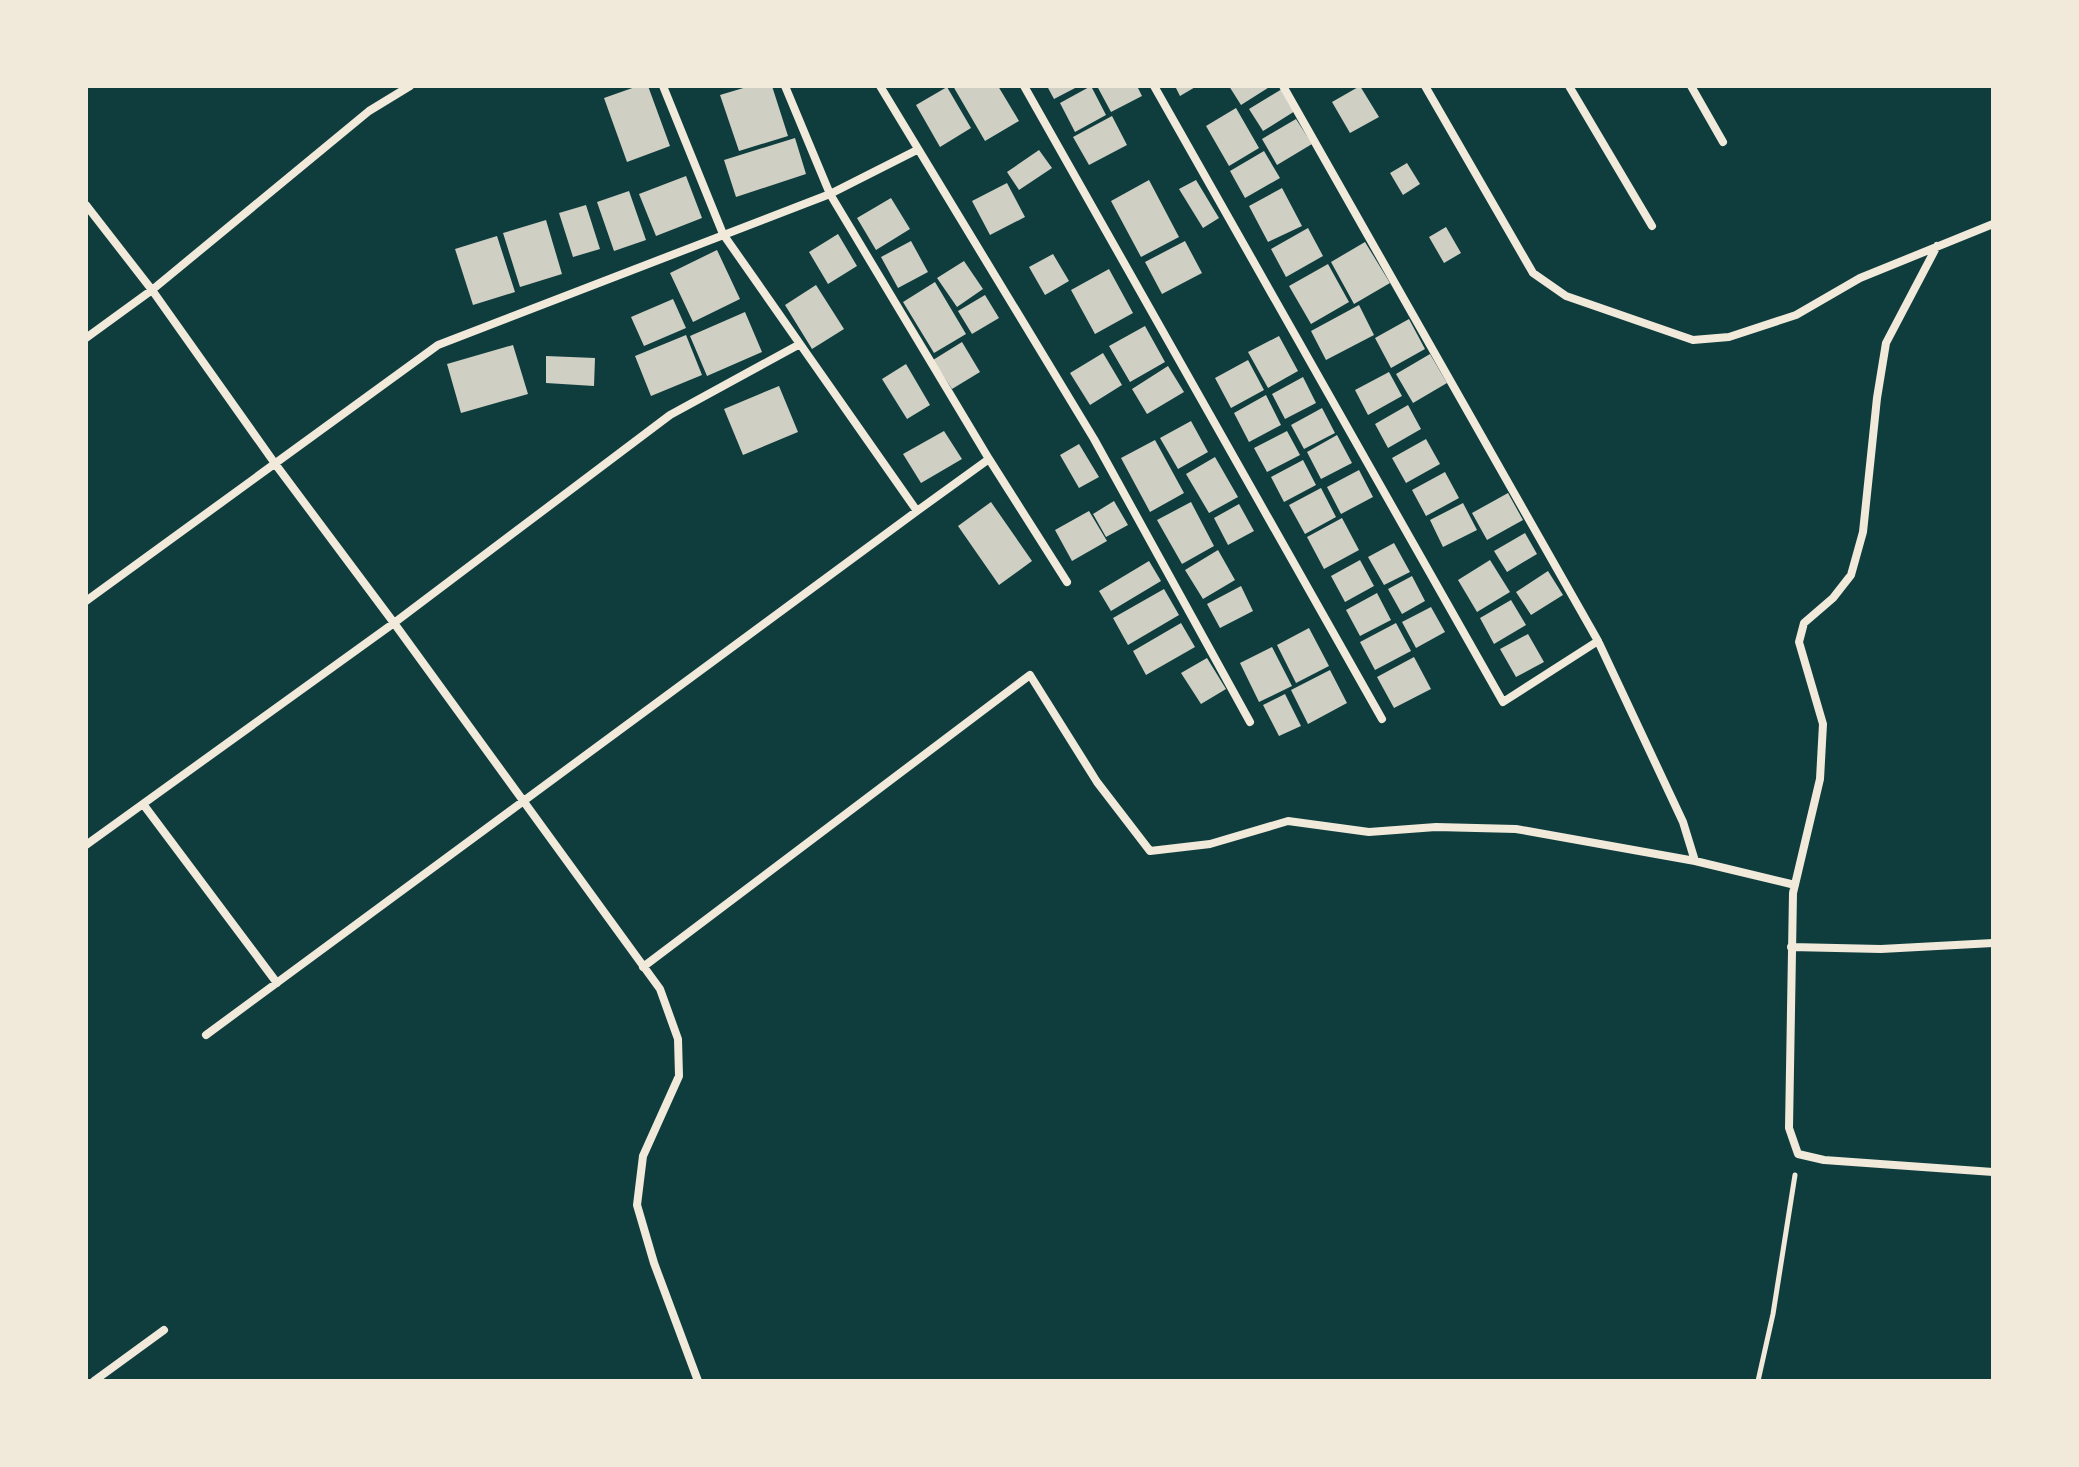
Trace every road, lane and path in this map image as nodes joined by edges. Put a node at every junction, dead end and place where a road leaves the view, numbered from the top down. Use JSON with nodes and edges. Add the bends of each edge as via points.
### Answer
{"nodes":[{"id":1,"x":410,"y":86,"type":"edge"},
{"id":2,"x":663,"y":86,"type":"edge"},
{"id":3,"x":785,"y":86,"type":"edge"},
{"id":4,"x":880,"y":86,"type":"edge"},
{"id":5,"x":1024,"y":86,"type":"edge"},
{"id":6,"x":1154,"y":86,"type":"edge"},
{"id":7,"x":1283,"y":86,"type":"edge"},
{"id":8,"x":1425,"y":86,"type":"edge"},
{"id":9,"x":1569,"y":86,"type":"edge"},
{"id":10,"x":1691,"y":86,"type":"edge"},
{"id":11,"x":1723,"y":142,"type":"dead end"},
{"id":12,"x":917,"y":150,"type":"junction"},
{"id":13,"x":830,"y":194,"type":"junction"},
{"id":14,"x":86,"y":205,"type":"edge"},
{"id":15,"x":1993,"y":224,"type":"edge"},
{"id":16,"x":1652,"y":226,"type":"dead end"},
{"id":17,"x":723,"y":234,"type":"junction"},
{"id":18,"x":1937,"y":246,"type":"junction"},
{"id":19,"x":152,"y":290,"type":"junction"},
{"id":20,"x":86,"y":338,"type":"edge"},
{"id":21,"x":800,"y":344,"type":"junction"},
{"id":22,"x":989,"y":459,"type":"junction"},
{"id":23,"x":276,"y":465,"type":"junction"},
{"id":24,"x":917,"y":511,"type":"junction"},
{"id":25,"x":1067,"y":582,"type":"dead end"},
{"id":26,"x":86,"y":601,"type":"edge"},
{"id":27,"x":394,"y":623,"type":"junction"},
{"id":28,"x":1598,"y":641,"type":"junction"},
{"id":29,"x":1382,"y":719,"type":"dead end"},
{"id":30,"x":1250,"y":722,"type":"dead end"},
{"id":31,"x":525,"y":802,"type":"junction"},
{"id":32,"x":143,"y":804,"type":"junction"},
{"id":33,"x":86,"y":845,"type":"edge"},
{"id":34,"x":1695,"y":861,"type":"junction"},
{"id":35,"x":1795,"y":885,"type":"junction"},
{"id":36,"x":1993,"y":943,"type":"edge"},
{"id":37,"x":1791,"y":947,"type":"junction"},
{"id":38,"x":643,"y":967,"type":"junction"},
{"id":39,"x":277,"y":983,"type":"junction"},
{"id":40,"x":206,"y":1035,"type":"dead end"},
{"id":41,"x":1798,"y":1154,"type":"junction"},
{"id":42,"x":1993,"y":1172,"type":"edge"},
{"id":43,"x":164,"y":1330,"type":"dead end"},
{"id":44,"x":94,"y":1381,"type":"edge"},
{"id":45,"x":698,"y":1381,"type":"edge"},
{"id":46,"x":1758,"y":1381,"type":"edge"}],
"edges":[{"from":1,"to":19,"type":"street","via":[[369,111]]},
{"from":2,"to":17,"type":"street"},
{"from":3,"to":13,"type":"street"},
{"from":4,"to":12,"type":"street"},
{"from":5,"to":29,"type":"street"},
{"from":6,"to":28,"type":"street","via":[[1503,702]]},
{"from":7,"to":28,"type":"street"},
{"from":8,"to":18,"type":"street","via":[[1533,273],[1566,296],[1693,340],[1729,337],[1796,315],[1860,278]]},
{"from":9,"to":16,"type":"street"},
{"from":10,"to":11,"type":"street"},
{"from":12,"to":13,"type":"street"},
{"from":12,"to":30,"type":"street","via":[[1094,439]]},
{"from":13,"to":17,"type":"street"},
{"from":13,"to":22,"type":"street"},
{"from":14,"to":19,"type":"street"},
{"from":15,"to":18,"type":"street"},
{"from":17,"to":21,"type":"street"},
{"from":17,"to":23,"type":"street","via":[[438,345]]},
{"from":18,"to":35,"type":"street","via":[[1886,343],[1863,532],[1851,575],[1801,632],[1803,660],[1823,724],[1820,779]]},
{"from":19,"to":20,"type":"street"},
{"from":19,"to":23,"type":"street"},
{"from":21,"to":24,"type":"street"},
{"from":21,"to":27,"type":"street","via":[[670,415]]},
{"from":22,"to":24,"type":"street"},
{"from":22,"to":25,"type":"street"},
{"from":23,"to":26,"type":"street"},
{"from":23,"to":27,"type":"street"},
{"from":24,"to":31,"type":"street"},
{"from":27,"to":31,"type":"street"},
{"from":27,"to":32,"type":"street"},
{"from":28,"to":34,"type":"street","via":[[1683,822]]},
{"from":31,"to":38,"type":"street"},
{"from":31,"to":39,"type":"street"},
{"from":32,"to":33,"type":"street"},
{"from":32,"to":39,"type":"street"},
{"from":34,"to":35,"type":"street"},
{"from":34,"to":38,"type":"street","via":[[1516,829],[1369,832],[1288,821],[1210,844],[1150,851],[1097,782],[1030,675]]},
{"from":35,"to":37,"type":"street"},
{"from":36,"to":37,"type":"street"},
{"from":37,"to":41,"type":"street","via":[[1789,1128]]},
{"from":38,"to":45,"type":"street","via":[[660,989],[678,1039],[679,1076],[643,1156],[637,1205]]},
{"from":39,"to":40,"type":"street"},
{"from":41,"to":42,"type":"street"},
{"from":41,"to":46,"type":"path"},
{"from":43,"to":44,"type":"street"}]}
